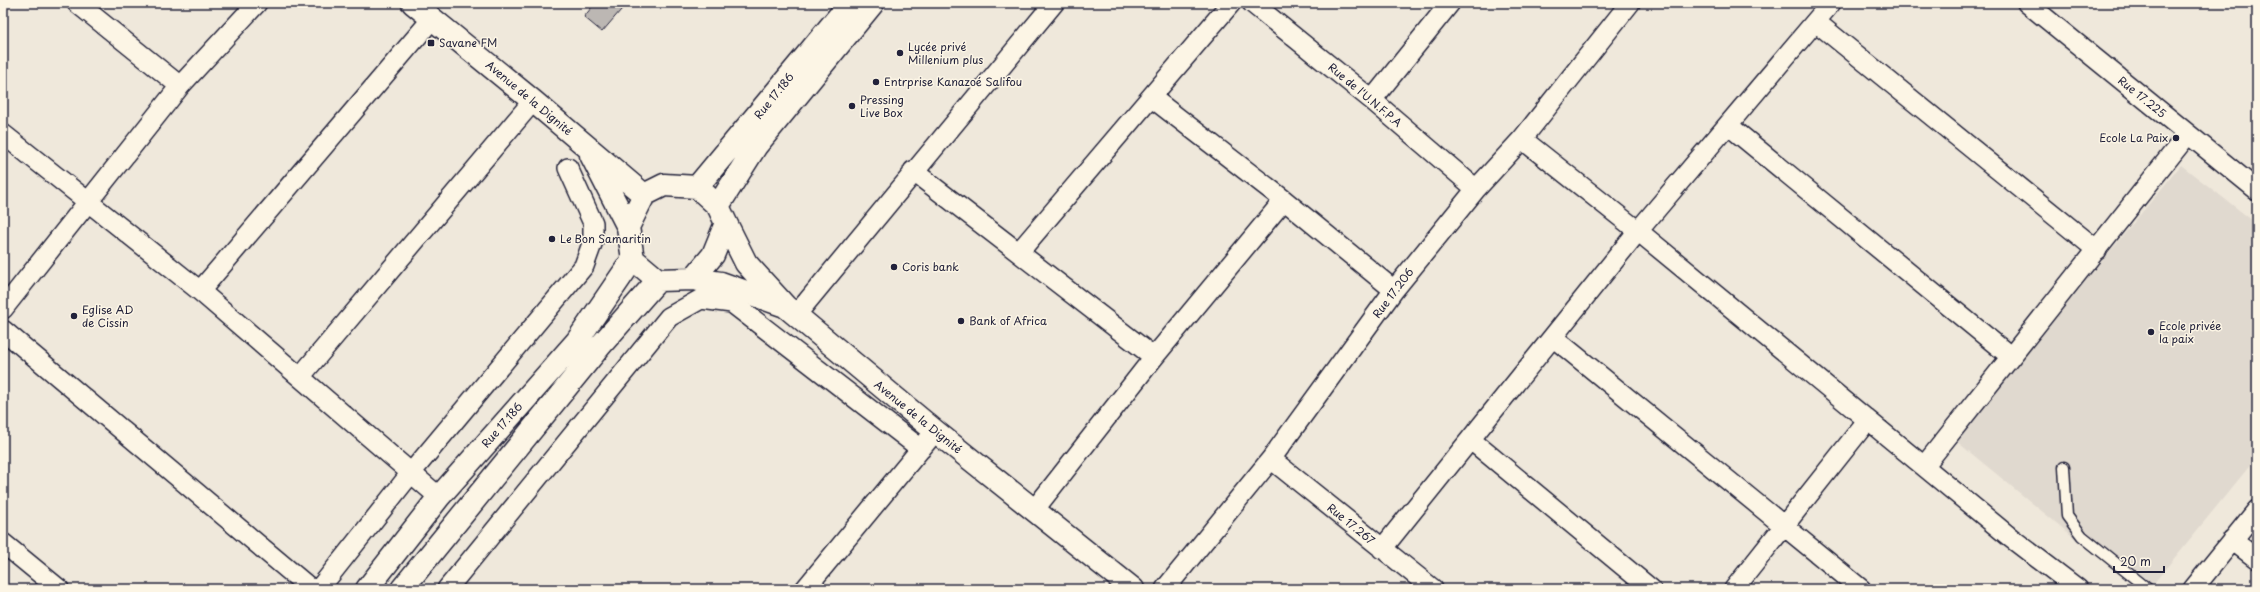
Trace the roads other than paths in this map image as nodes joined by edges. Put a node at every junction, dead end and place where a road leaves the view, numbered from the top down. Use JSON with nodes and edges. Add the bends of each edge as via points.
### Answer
{"nodes":[{"id":1,"x":77,"y":3,"type":"edge"},
{"id":2,"x":257,"y":3,"type":"edge"},
{"id":3,"x":414,"y":3,"type":"edge"},
{"id":4,"x":850,"y":3,"type":"edge"},
{"id":5,"x":873,"y":3,"type":"edge"},
{"id":6,"x":1054,"y":3,"type":"edge"},
{"id":7,"x":1231,"y":3,"type":"edge"},
{"id":8,"x":1252,"y":3,"type":"edge"},
{"id":9,"x":1450,"y":3,"type":"edge"},
{"id":10,"x":1630,"y":3,"type":"edge"},
{"id":11,"x":1831,"y":3,"type":"edge"},
{"id":12,"x":2037,"y":6,"type":"edge"},
{"id":13,"x":432,"y":19,"type":"junction"},
{"id":14,"x":1816,"y":22,"type":"junction"},
{"id":15,"x":180,"y":86,"type":"junction"},
{"id":16,"x":1151,"y":97,"type":"junction"},
{"id":17,"x":1372,"y":100,"type":"junction"},
{"id":18,"x":533,"y":101,"type":"junction"},
{"id":19,"x":1728,"y":126,"type":"junction"},
{"id":20,"x":3,"y":134,"type":"edge"},
{"id":21,"x":2188,"y":134,"type":"junction"},
{"id":22,"x":1522,"y":139,"type":"junction"},
{"id":23,"x":586,"y":145,"type":"junction"},
{"id":24,"x":568,"y":168,"type":"dead end"},
{"id":25,"x":913,"y":171,"type":"junction"},
{"id":26,"x":697,"y":187,"type":"junction"},
{"id":27,"x":1476,"y":189,"type":"junction"},
{"id":28,"x":2257,"y":190,"type":"edge"},
{"id":29,"x":644,"y":195,"type":"junction"},
{"id":30,"x":1284,"y":200,"type":"junction"},
{"id":31,"x":89,"y":203,"type":"junction"},
{"id":32,"x":722,"y":214,"type":"junction"},
{"id":33,"x":628,"y":227,"type":"junction"},
{"id":34,"x":1638,"y":231,"type":"junction"},
{"id":35,"x":2097,"y":250,"type":"junction"},
{"id":36,"x":1019,"y":252,"type":"junction"},
{"id":37,"x":633,"y":259,"type":"junction"},
{"id":38,"x":693,"y":279,"type":"junction"},
{"id":39,"x":658,"y":280,"type":"junction"},
{"id":40,"x":200,"y":290,"type":"junction"},
{"id":41,"x":1394,"y":290,"type":"junction"},
{"id":42,"x":3,"y":309,"type":"edge"},
{"id":43,"x":790,"y":310,"type":"junction"},
{"id":44,"x":3,"y":330,"type":"edge"},
{"id":45,"x":1554,"y":338,"type":"junction"},
{"id":46,"x":2010,"y":356,"type":"junction"},
{"id":47,"x":1154,"y":357,"type":"junction"},
{"id":48,"x":300,"y":377,"type":"junction"},
{"id":49,"x":1867,"y":421,"type":"junction"},
{"id":50,"x":935,"y":432,"type":"junction"},
{"id":51,"x":1472,"y":440,"type":"junction"},
{"id":52,"x":921,"y":449,"type":"junction"},
{"id":53,"x":1271,"y":459,"type":"junction"},
{"id":54,"x":1925,"y":465,"type":"junction"},
{"id":55,"x":2064,"y":467,"type":"dead end"},
{"id":56,"x":411,"y":473,"type":"junction"},
{"id":57,"x":439,"y":497,"type":"junction"},
{"id":58,"x":1034,"y":510,"type":"junction"},
{"id":59,"x":2257,"y":510,"type":"edge"},
{"id":60,"x":1784,"y":526,"type":"junction"},
{"id":61,"x":2232,"y":540,"type":"junction"},
{"id":62,"x":3,"y":543,"type":"edge"},
{"id":63,"x":1382,"y":549,"type":"junction"},
{"id":64,"x":2257,"y":559,"type":"edge"},
{"id":65,"x":59,"y":589,"type":"edge"},
{"id":66,"x":311,"y":589,"type":"edge"},
{"id":67,"x":319,"y":589,"type":"edge"},
{"id":68,"x":367,"y":589,"type":"edge"},
{"id":69,"x":402,"y":589,"type":"edge"},
{"id":70,"x":447,"y":589,"type":"edge"},
{"id":71,"x":805,"y":589,"type":"edge"},
{"id":72,"x":1133,"y":589,"type":"edge"},
{"id":73,"x":1165,"y":589,"type":"edge"},
{"id":74,"x":1433,"y":589,"type":"edge"},
{"id":75,"x":1651,"y":589,"type":"edge"},
{"id":76,"x":1734,"y":589,"type":"edge"},
{"id":77,"x":1861,"y":589,"type":"edge"},
{"id":78,"x":2078,"y":589,"type":"edge"},
{"id":79,"x":2148,"y":589,"type":"edge"},
{"id":80,"x":2193,"y":589,"type":"edge"}],
"edges":[{"from":1,"to":15,"type":"street"},
{"from":2,"to":15,"type":"street"},
{"from":3,"to":13,"type":"main road","name":"Avenue de la Dignité"},
{"from":4,"to":26,"type":"main road","name":"Rue 17.186"},
{"from":5,"to":32,"type":"main road","via":[[756,146]]},
{"from":6,"to":25,"type":"street"},
{"from":7,"to":16,"type":"street"},
{"from":8,"to":17,"type":"street","name":"Rue de l'U.N.F.P.A"},
{"from":9,"to":17,"type":"street"},
{"from":10,"to":22,"type":"street","name":"Rue 17.206"},
{"from":11,"to":14,"type":"street"},
{"from":12,"to":21,"type":"street","name":"Rue 17.225"},
{"from":13,"to":18,"type":"main road","name":"Avenue de la Dignité"},
{"from":13,"to":40,"type":"street"},
{"from":14,"to":19,"type":"street"},
{"from":14,"to":35,"type":"street"},
{"from":15,"to":31,"type":"street"},
{"from":16,"to":30,"type":"street"},
{"from":16,"to":36,"type":"street"},
{"from":17,"to":27,"type":"street","name":"Rue de l'U.N.F.P.A"},
{"from":18,"to":23,"type":"main road","name":"Avenue de la Dignité"},
{"from":18,"to":48,"type":"street"},
{"from":19,"to":34,"type":"street"},
{"from":19,"to":46,"type":"street"},
{"from":20,"to":31,"type":"street"},
{"from":21,"to":28,"type":"street","name":"Rue 17.225"},
{"from":21,"to":35,"type":"street"},
{"from":22,"to":27,"type":"street","name":"Rue 17.206"},
{"from":22,"to":34,"type":"street"},
{"from":23,"to":29,"type":"main road","name":"Avenue de la Dignité"},
{"from":23,"to":33,"type":"main road"},
{"from":24,"to":56,"type":"street","via":[[593,223],[593,241],[584,266]]},
{"from":25,"to":36,"type":"street"},
{"from":25,"to":43,"type":"street"},
{"from":26,"to":29,"type":"main road","via":[[664,185]]},
{"from":26,"to":32,"type":"main road"},
{"from":27,"to":41,"type":"street","name":"Rue 17.206"},
{"from":29,"to":33,"type":"main road"},
{"from":30,"to":41,"type":"street"},
{"from":30,"to":47,"type":"street"},
{"from":31,"to":40,"type":"street"},
{"from":31,"to":42,"type":"street"},
{"from":32,"to":38,"type":"main road","via":[[713,255]]},
{"from":32,"to":43,"type":"main road","name":"Avenue de la Dignité","via":[[746,263]]},
{"from":33,"to":37,"type":"main road"},
{"from":34,"to":45,"type":"street"},
{"from":34,"to":49,"type":"street"},
{"from":35,"to":46,"type":"street"},
{"from":36,"to":47,"type":"street"},
{"from":37,"to":39,"type":"main road"},
{"from":37,"to":57,"type":"main road","name":"Rue 17.186","via":[[577,341]]},
{"from":38,"to":39,"type":"main road"},
{"from":38,"to":43,"type":"main road","via":[[721,283]]},
{"from":39,"to":69,"type":"main road","via":[[595,352]]},
{"from":40,"to":48,"type":"street"},
{"from":41,"to":53,"type":"street","name":"Rue 17.206"},
{"from":43,"to":50,"type":"main road","name":"Avenue de la Dignité"},
{"from":44,"to":66,"type":"street"},
{"from":45,"to":51,"type":"street"},
{"from":45,"to":60,"type":"street"},
{"from":46,"to":54,"type":"street"},
{"from":47,"to":58,"type":"street"},
{"from":48,"to":56,"type":"street"},
{"from":49,"to":54,"type":"street"},
{"from":49,"to":60,"type":"street"},
{"from":50,"to":52,"type":"street"},
{"from":50,"to":58,"type":"main road","name":"Avenue de la Dignité"},
{"from":51,"to":63,"type":"street"},
{"from":51,"to":75,"type":"street"},
{"from":52,"to":70,"type":"street","via":[[732,303],[701,299],[669,317]]},
{"from":52,"to":71,"type":"street"},
{"from":53,"to":63,"type":"street","name":"Rue 17.267"},
{"from":53,"to":73,"type":"street","name":"Rue 17.206"},
{"from":54,"to":78,"type":"street","via":[[2011,538]]},
{"from":55,"to":79,"type":"lane","via":[[2067,516],[2082,536]]},
{"from":56,"to":57,"type":"street"},
{"from":56,"to":67,"type":"street"},
{"from":57,"to":68,"type":"main road","name":"Rue 17.186"},
{"from":58,"to":72,"type":"main road","name":"Avenue de la Dignité"},
{"from":59,"to":61,"type":"street"},
{"from":60,"to":76,"type":"street"},
{"from":60,"to":77,"type":"street"},
{"from":61,"to":64,"type":"street"},
{"from":61,"to":80,"type":"street"},
{"from":62,"to":65,"type":"street"},
{"from":63,"to":74,"type":"street","name":"Rue 17.267"}]}
